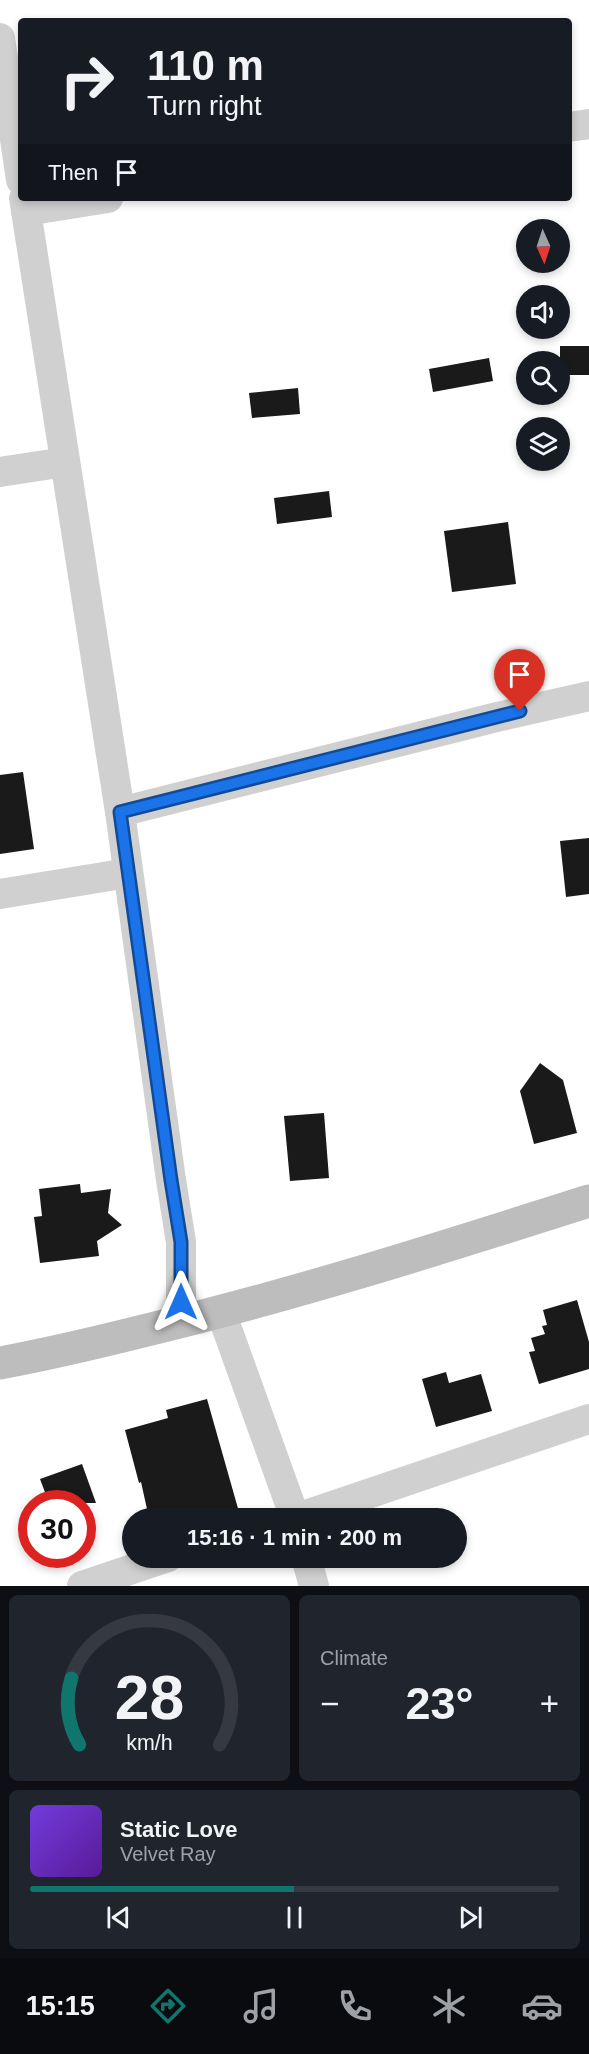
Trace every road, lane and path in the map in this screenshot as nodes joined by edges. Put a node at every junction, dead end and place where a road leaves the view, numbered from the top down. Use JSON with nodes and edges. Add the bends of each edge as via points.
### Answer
{"nodes":[{"id":1,"x":0,"y":44,"type":"edge"},
{"id":2,"x":589,"y":124,"type":"edge"},
{"id":3,"x":572,"y":126,"type":"edge"},
{"id":4,"x":18,"y":161,"type":"edge"},
{"id":5,"x":66,"y":201,"type":"edge"},
{"id":6,"x":25,"y":204,"type":"edge"},
{"id":7,"x":65,"y":462,"type":"junction"},
{"id":8,"x":0,"y":472,"type":"edge"},
{"id":9,"x":589,"y":696,"type":"edge"},
{"id":10,"x":120,"y":812,"type":"junction"},
{"id":11,"x":128,"y":873,"type":"junction"},
{"id":12,"x":0,"y":894,"type":"edge"},
{"id":13,"x":589,"y":1201,"type":"edge"},
{"id":14,"x":221,"y":1312,"type":"junction"},
{"id":15,"x":181,"y":1322,"type":"junction"},
{"id":16,"x":0,"y":1363,"type":"edge"},
{"id":17,"x":589,"y":1419,"type":"edge"},
{"id":18,"x":292,"y":1508,"type":"edge"},
{"id":19,"x":326,"y":1508,"type":"edge"},
{"id":20,"x":135,"y":1568,"type":"edge"},
{"id":21,"x":309,"y":1568,"type":"edge"},
{"id":22,"x":82,"y":1586,"type":"edge"},
{"id":23,"x":314,"y":1586,"type":"edge"}],
"edges":[{"from":1,"to":4,"type":"street"},
{"from":2,"to":3,"type":"street"},
{"from":5,"to":6,"type":"street"},
{"from":6,"to":7,"type":"street"},
{"from":7,"to":8,"type":"street"},
{"from":7,"to":10,"type":"street"},
{"from":9,"to":10,"type":"street"},
{"from":10,"to":11,"type":"street"},
{"from":11,"to":12,"type":"street"},
{"from":11,"to":15,"type":"street","via":[[181,1242]]},
{"from":13,"to":14,"type":"street"},
{"from":14,"to":15,"type":"street"},
{"from":14,"to":18,"type":"street"},
{"from":15,"to":16,"type":"street"},
{"from":17,"to":19,"type":"street"},
{"from":20,"to":22,"type":"street"},
{"from":21,"to":23,"type":"street"}]}
